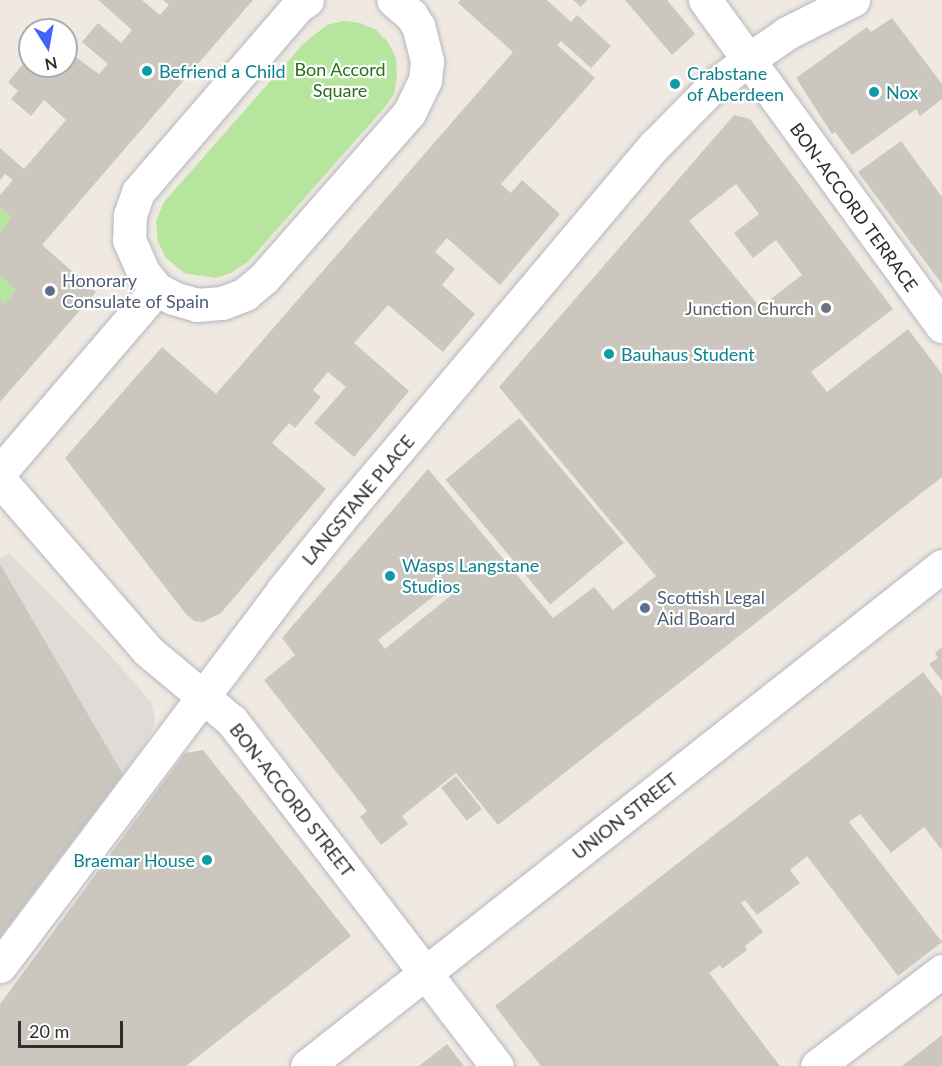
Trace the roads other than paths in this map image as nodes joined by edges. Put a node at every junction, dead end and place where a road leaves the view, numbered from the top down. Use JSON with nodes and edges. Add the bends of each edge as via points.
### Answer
{"nodes":[{"id":1,"x":307,"y":0,"type":"edge"},
{"id":2,"x":705,"y":0,"type":"edge"},
{"id":3,"x":400,"y":2,"type":"edge"},
{"id":4,"x":844,"y":2,"type":"edge"},
{"id":5,"x":747,"y":61,"type":"junction"},
{"id":6,"x":157,"y":289,"type":"junction"},
{"id":7,"x":942,"y":326,"type":"edge"},
{"id":8,"x":0,"y":472,"type":"edge"},
{"id":9,"x":0,"y":480,"type":"edge"},
{"id":10,"x":942,"y":566,"type":"edge"},
{"id":11,"x":203,"y":696,"type":"junction"},
{"id":12,"x":0,"y":966,"type":"edge"},
{"id":13,"x":942,"y":971,"type":"edge"},
{"id":14,"x":426,"y":973,"type":"junction"},
{"id":15,"x":307,"y":1066,"type":"edge"},
{"id":16,"x":497,"y":1066,"type":"edge"},
{"id":17,"x":817,"y":1066,"type":"edge"}],
"edges":[{"from":1,"to":6,"type":"street","via":[[138,192],[130,215],[129,240],[143,272]]},
{"from":2,"to":5,"type":"street","name":"BON-ACCORD TERRACE"},
{"from":3,"to":6,"type":"street","via":[[418,26],[427,61],[425,80],[409,113],[264,278],[245,294],[222,303],[197,305]]},
{"from":4,"to":5,"type":"street","name":"LANGSTANE PLACE","via":[[787,33]]},
{"from":5,"to":7,"type":"street","name":"BON-ACCORD TERRACE"},
{"from":5,"to":11,"type":"street","name":"LANGSTANE PLACE","via":[[711,88],[654,146],[348,509]]},
{"from":6,"to":8,"type":"street"},
{"from":9,"to":11,"type":"street","name":"BON-ACCORD STREET","via":[[148,651]]},
{"from":10,"to":14,"type":"street","name":"UNION STREET"},
{"from":11,"to":12,"type":"street","name":"LANGSTANE PLACE"},
{"from":11,"to":14,"type":"street","name":"BON-ACCORD STREET","via":[[232,721]]},
{"from":13,"to":17,"type":"street"},
{"from":14,"to":15,"type":"street","name":"UNION STREET"},
{"from":14,"to":16,"type":"street","name":"BON-ACCORD STREET"}]}
